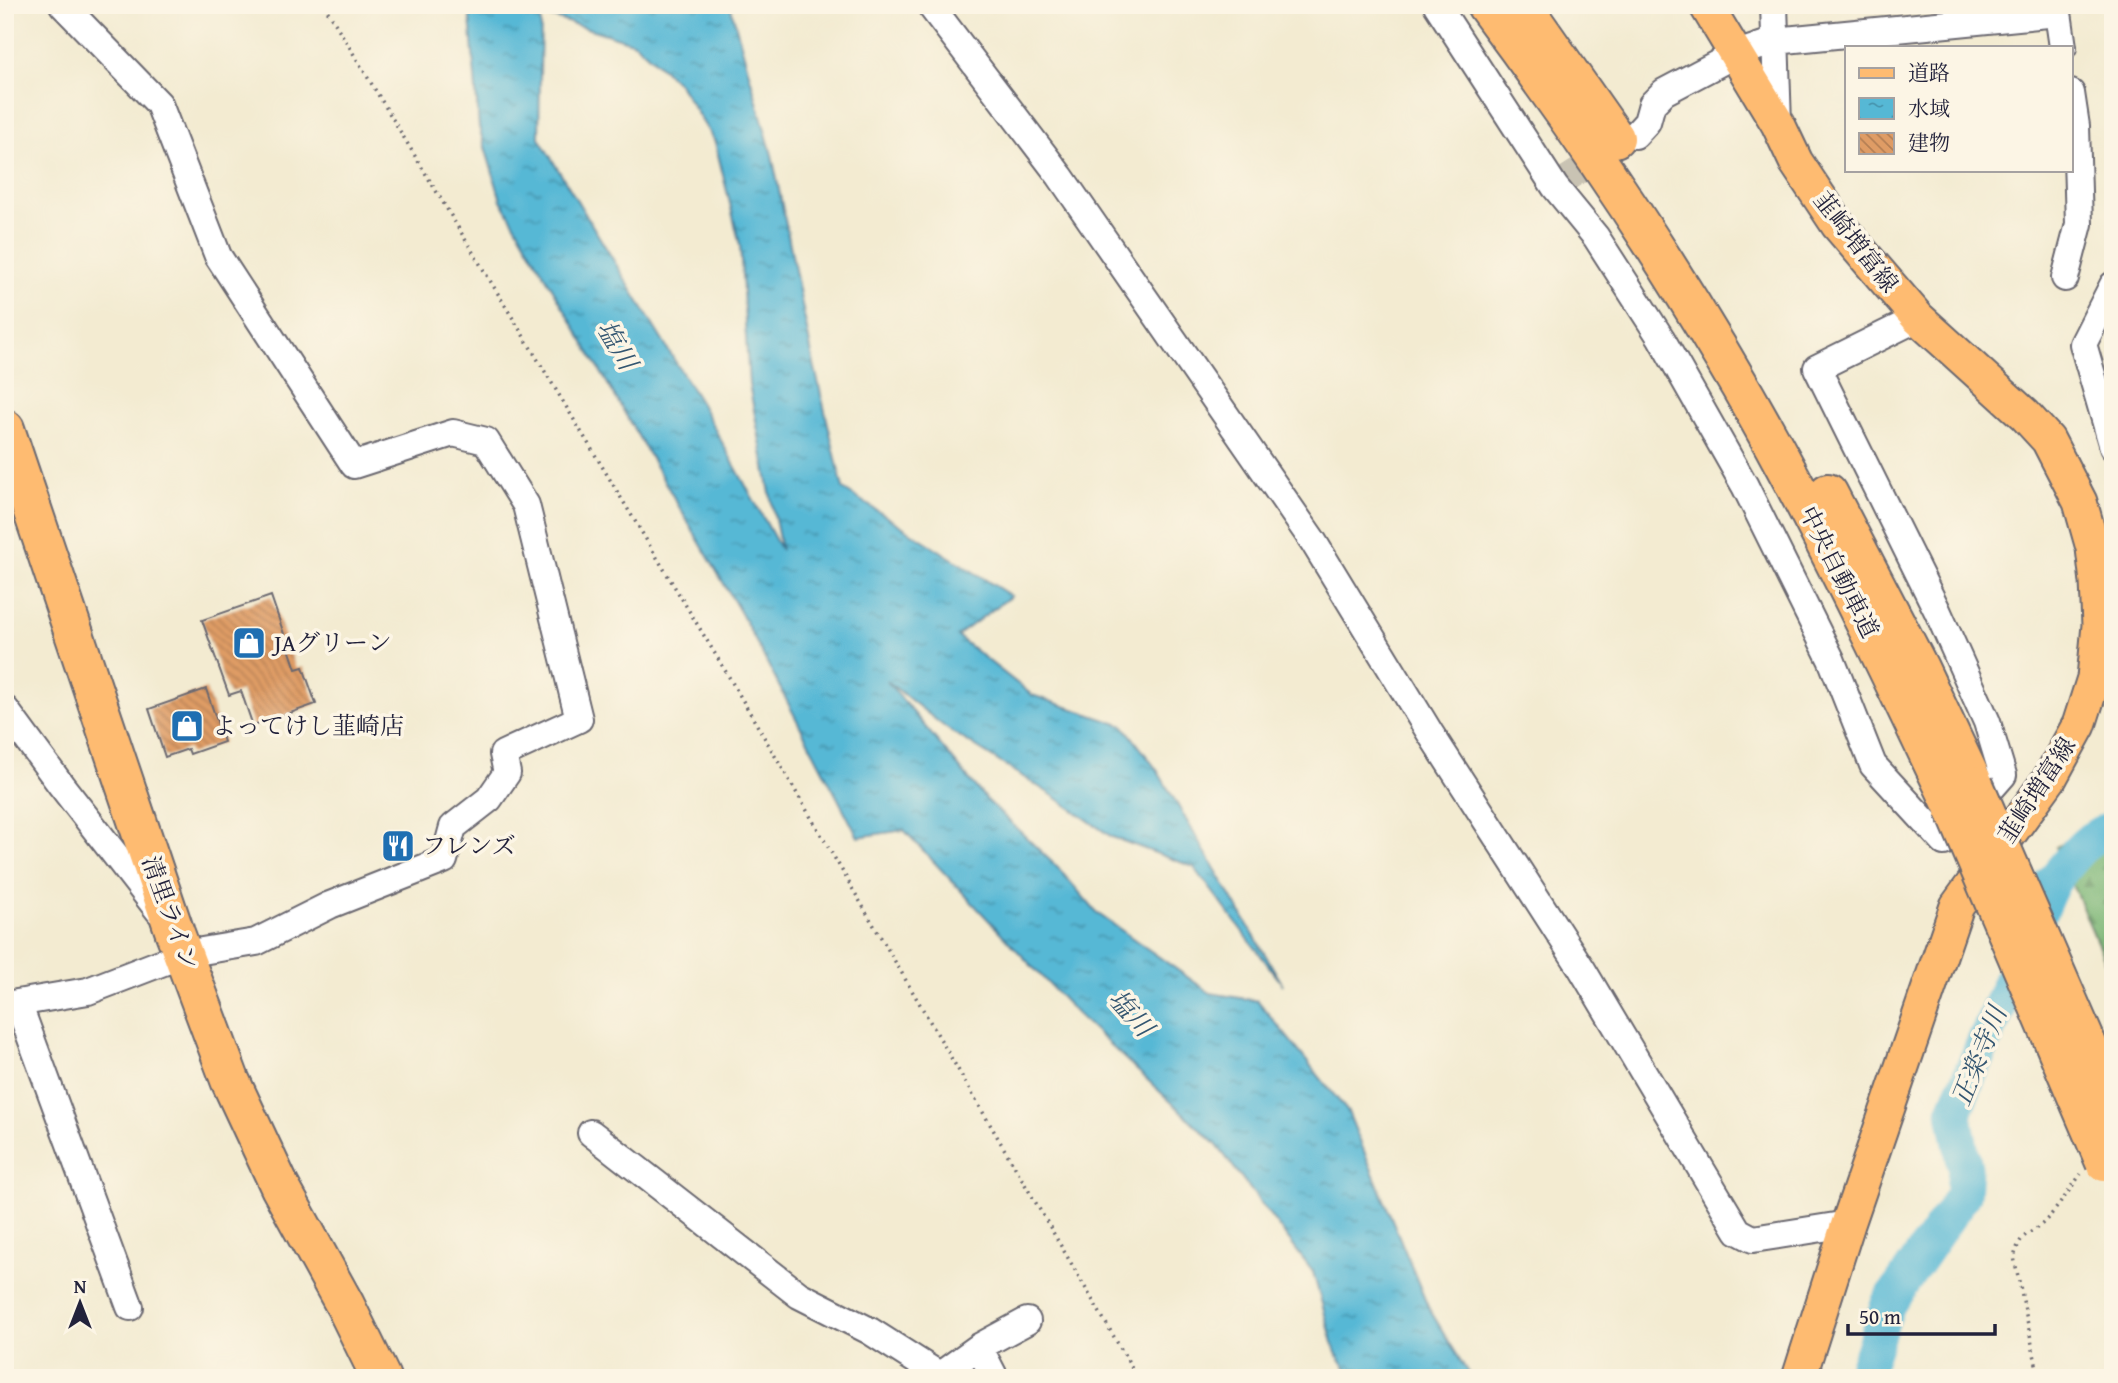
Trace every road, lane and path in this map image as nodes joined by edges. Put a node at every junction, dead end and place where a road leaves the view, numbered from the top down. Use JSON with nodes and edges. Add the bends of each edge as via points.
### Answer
{"nodes":[{"id":1,"x":63,"y":5,"type":"edge"},
{"id":2,"x":324,"y":5,"type":"edge"},
{"id":3,"x":930,"y":5,"type":"edge"},
{"id":4,"x":1437,"y":5,"type":"edge"},
{"id":5,"x":1486,"y":5,"type":"edge"},
{"id":6,"x":1522,"y":5,"type":"edge"},
{"id":7,"x":1706,"y":5,"type":"edge"},
{"id":8,"x":1774,"y":5,"type":"edge"},
{"id":9,"x":2057,"y":9,"type":"edge"},
{"id":10,"x":1775,"y":41,"type":"junction"},
{"id":11,"x":2063,"y":46,"type":"edge"},
{"id":12,"x":1734,"y":55,"type":"junction"},
{"id":13,"x":2072,"y":100,"type":"edge"},
{"id":14,"x":1777,"y":124,"type":"junction"},
{"id":15,"x":1635,"y":135,"type":"tunnel mouth"},
{"id":16,"x":2065,"y":278,"type":"dead end"},
{"id":17,"x":2113,"y":285,"type":"edge"},
{"id":18,"x":1918,"y":318,"type":"junction"},
{"id":19,"x":5,"y":429,"type":"edge"},
{"id":20,"x":2113,"y":447,"type":"edge"},
{"id":21,"x":2103,"y":666,"type":"edge"},
{"id":22,"x":5,"y":709,"type":"edge"},
{"id":23,"x":1964,"y":797,"type":"junction"},
{"id":24,"x":180,"y":943,"type":"junction"},
{"id":25,"x":11,"y":1004,"type":"edge"},
{"id":26,"x":2113,"y":1104,"type":"edge"},
{"id":27,"x":591,"y":1133,"type":"dead end"},
{"id":28,"x":2100,"y":1172,"type":"edge"},
{"id":29,"x":1848,"y":1224,"type":"junction"},
{"id":30,"x":130,"y":1307,"type":"dead end"},
{"id":31,"x":1027,"y":1321,"type":"dead end"},
{"id":32,"x":979,"y":1347,"type":"junction"},
{"id":33,"x":938,"y":1377,"type":"edge"},
{"id":34,"x":381,"y":1378,"type":"edge"},
{"id":35,"x":995,"y":1378,"type":"edge"},
{"id":36,"x":1138,"y":1378,"type":"edge"},
{"id":37,"x":1799,"y":1378,"type":"edge"},
{"id":38,"x":2039,"y":1378,"type":"edge"}],
"edges":[{"from":1,"to":24,"type":"street","via":[[159,104],[218,256],[354,465],[453,433],[486,441],[526,505],[579,719],[503,754],[508,773],[489,799],[453,827],[444,860],[330,905],[256,942]]},
{"from":2,"to":36,"type":"path","via":[[729,677]]},
{"from":3,"to":29,"type":"street","via":[[1060,176],[1313,541],[1582,969],[1738,1231],[1753,1239]]},
{"from":4,"to":18,"type":"street","via":[[1661,338],[1745,486],[1831,659],[1873,765],[1944,842],[2003,775],[1987,722],[1937,610],[1817,368]]},
{"from":5,"to":23,"type":"highway","name":"中央自動車道","via":[[1617,187],[1741,388]]},
{"from":6,"to":23,"type":"highway","name":"中央自動車道","via":[[1638,172],[1763,378],[1919,668]]},
{"from":7,"to":12,"type":"main road","name":"韮崎増富線"},
{"from":8,"to":10,"type":"street"},
{"from":9,"to":10,"type":"street"},
{"from":9,"to":11,"type":"street"},
{"from":10,"to":12,"type":"street"},
{"from":10,"to":14,"type":"street"},
{"from":12,"to":14,"type":"main road","name":"韮崎増富線"},
{"from":12,"to":15,"type":"street","via":[[1664,92]]},
{"from":13,"to":16,"type":"street","via":[[2079,224]]},
{"from":14,"to":18,"type":"main road","name":"韮崎増富線","via":[[1838,225]]},
{"from":17,"to":20,"type":"street","via":[[2083,344]]},
{"from":18,"to":21,"type":"main road","name":"韮崎増富線","via":[[2048,440],[2080,502],[2093,548]]},
{"from":19,"to":24,"type":"highway","name":"清里ライン"},
{"from":21,"to":29,"type":"main road","name":"韮崎増富線","via":[[2050,778],[1957,906]]},
{"from":22,"to":24,"type":"street"},
{"from":23,"to":26,"type":"highway","name":"中央自動車道","bridge":true},
{"from":23,"to":28,"type":"highway","name":"中央自動車道","bridge":true},
{"from":24,"to":25,"type":"street","via":[[88,991]]},
{"from":24,"to":34,"type":"highway","name":"清里ライン","via":[[230,1080],[261,1149]]},
{"from":25,"to":30,"type":"street"},
{"from":27,"to":33,"type":"street","via":[[799,1295],[870,1331]]},
{"from":28,"to":38,"type":"path","via":[[2026,1233],[2014,1257]]},
{"from":29,"to":37,"type":"main road","name":"韮崎増富線"},
{"from":31,"to":32,"type":"street"},
{"from":32,"to":33,"type":"street"},
{"from":32,"to":35,"type":"street"}]}
